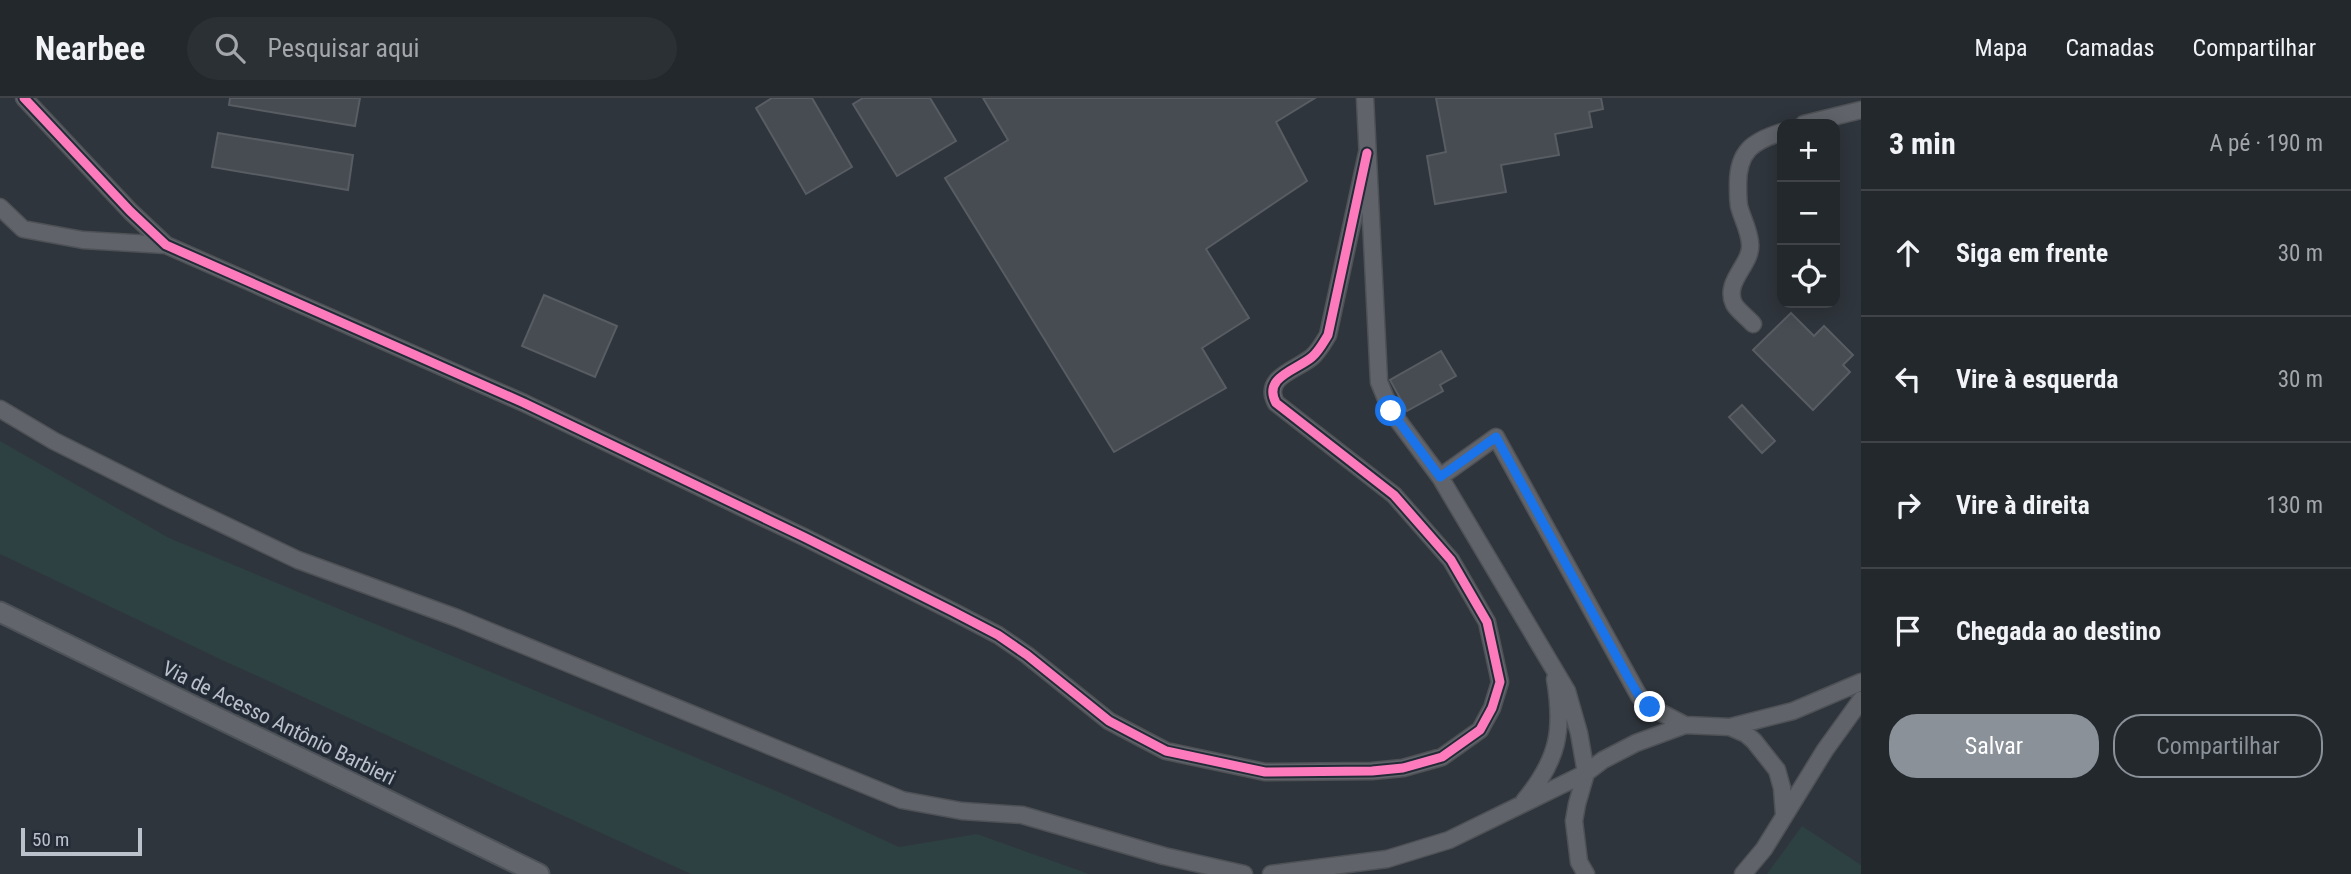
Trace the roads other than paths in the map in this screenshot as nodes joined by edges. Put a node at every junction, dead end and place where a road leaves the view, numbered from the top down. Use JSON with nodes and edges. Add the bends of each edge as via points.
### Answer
{"nodes":[{"id":1,"x":24,"y":98,"type":"edge"},
{"id":2,"x":1365,"y":98,"type":"edge"},
{"id":3,"x":1861,"y":110,"type":"edge"},
{"id":4,"x":1824,"y":119,"type":"edge"},
{"id":5,"x":1777,"y":134,"type":"edge"},
{"id":6,"x":1367,"y":153,"type":"junction"},
{"id":7,"x":0,"y":207,"type":"edge"},
{"id":8,"x":166,"y":245,"type":"junction"},
{"id":9,"x":1753,"y":324,"type":"dead end"},
{"id":10,"x":0,"y":409,"type":"edge"},
{"id":11,"x":1440,"y":477,"type":"junction"},
{"id":12,"x":0,"y":612,"type":"edge"},
{"id":13,"x":1552,"y":666,"type":"junction"},
{"id":14,"x":1861,"y":682,"type":"edge"},
{"id":15,"x":1861,"y":701,"type":"edge"},
{"id":16,"x":1685,"y":725,"type":"junction"},
{"id":17,"x":1730,"y":727,"type":"junction"},
{"id":18,"x":1586,"y":773,"type":"junction"},
{"id":19,"x":1520,"y":806,"type":"junction"},
{"id":20,"x":1784,"y":814,"type":"junction"},
{"id":21,"x":539,"y":874,"type":"edge"},
{"id":22,"x":1244,"y":874,"type":"edge"},
{"id":23,"x":1271,"y":874,"type":"edge"},
{"id":24,"x":1586,"y":874,"type":"edge"},
{"id":25,"x":1743,"y":874,"type":"edge"}],
"edges":[{"from":1,"to":8,"type":"street"},
{"from":2,"to":6,"type":"street"},
{"from":3,"to":4,"type":"street"},
{"from":5,"to":9,"type":"street","via":[[1746,151],[1738,168],[1738,203],[1750,252],[1732,292],[1734,303]]},
{"from":6,"to":8,"type":"street","via":[[1328,335],[1311,358],[1278,378],[1273,397],[1395,495],[1451,560],[1487,622],[1500,682],[1493,708],[1479,730],[1442,757],[1382,770],[1265,772],[1166,751],[1109,721],[1027,655],[952,611],[524,403]]},
{"from":6,"to":11,"type":"street","via":[[1379,382],[1391,411]]},
{"from":7,"to":8,"type":"street","via":[[23,229],[83,240]]},
{"from":10,"to":22,"type":"street","via":[[65,447],[298,560],[457,618],[902,800],[1022,815]]},
{"from":11,"to":13,"type":"street"},
{"from":11,"to":16,"type":"street","via":[[1496,437],[1639,696]]},
{"from":12,"to":21,"type":"main road","name":"Via de Acesso Antônio Barbieri"},
{"from":13,"to":18,"type":"street","via":[[1567,691]]},
{"from":13,"to":19,"type":"street","via":[[1559,702],[1556,749]]},
{"from":14,"to":17,"type":"street","via":[[1793,711]]},
{"from":15,"to":20,"type":"street"},
{"from":16,"to":17,"type":"street"},
{"from":16,"to":18,"type":"street","via":[[1625,749]]},
{"from":17,"to":20,"type":"street","via":[[1754,741],[1777,770]]},
{"from":18,"to":19,"type":"street"},
{"from":18,"to":24,"type":"street","via":[[1574,821],[1579,862]]},
{"from":19,"to":23,"type":"street","via":[[1449,840],[1387,859]]},
{"from":20,"to":25,"type":"street"}]}
